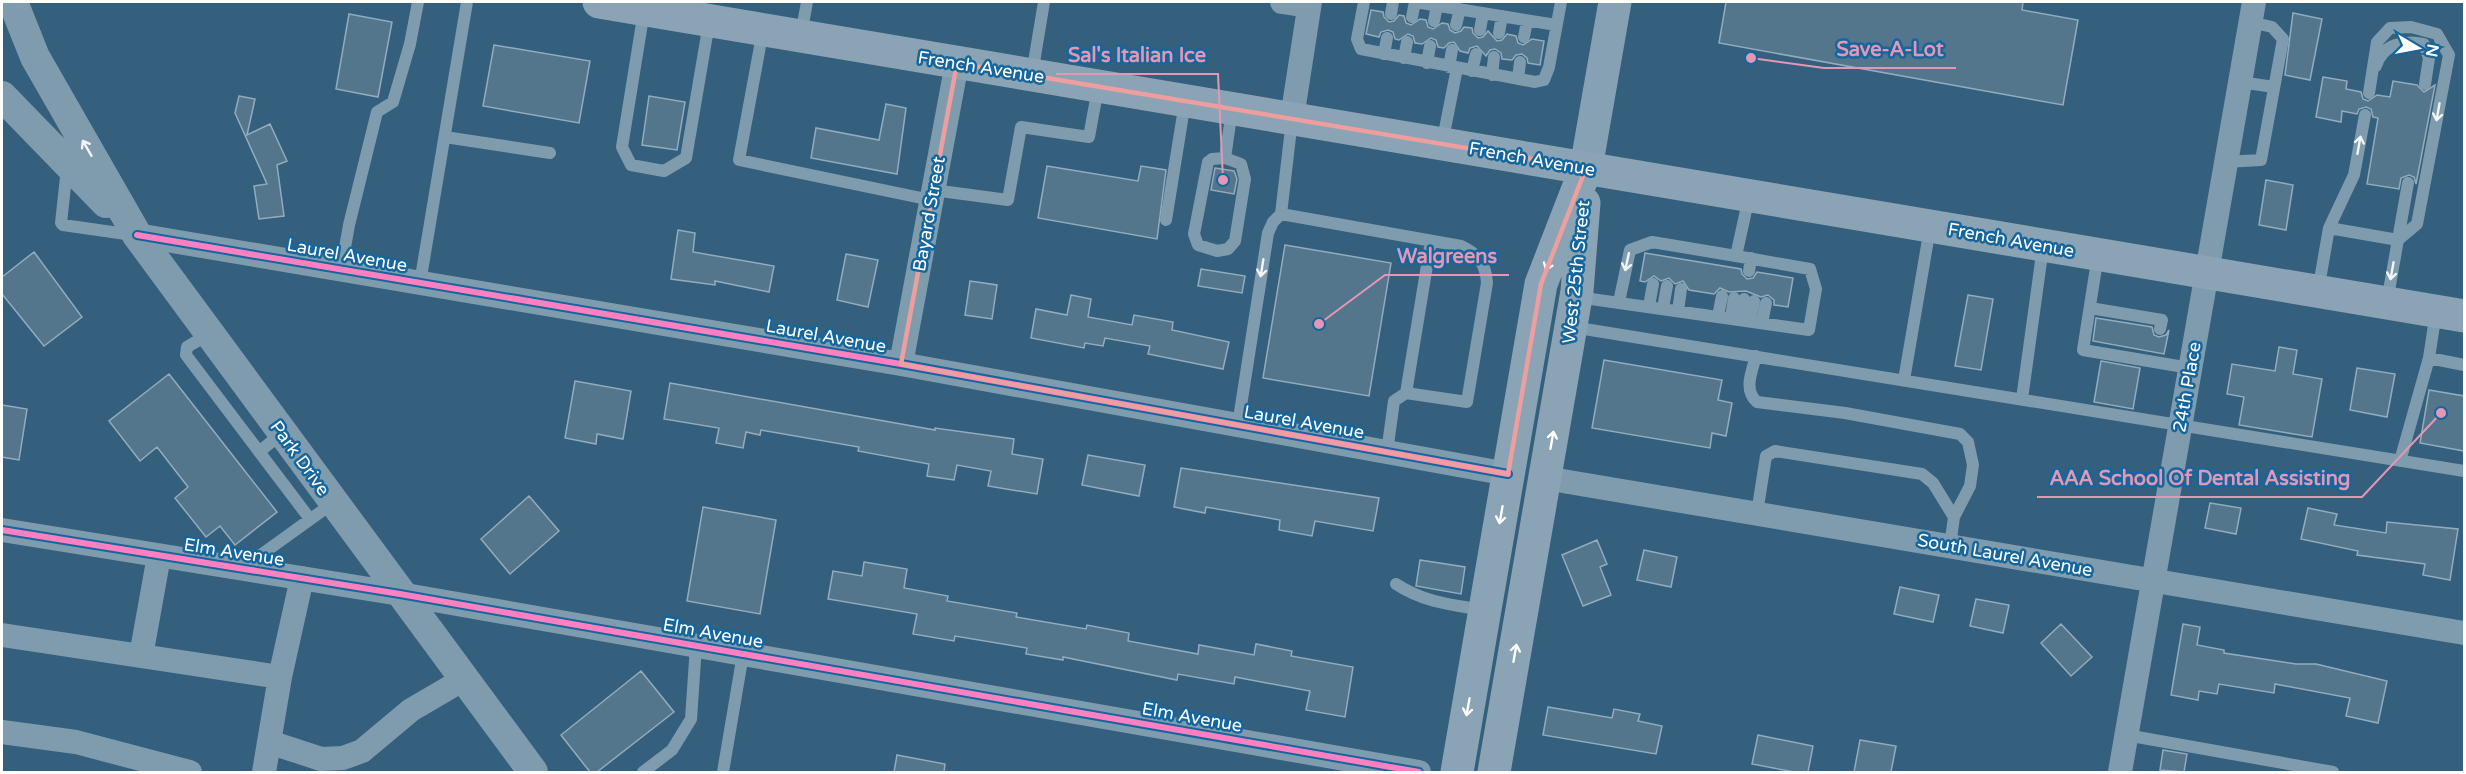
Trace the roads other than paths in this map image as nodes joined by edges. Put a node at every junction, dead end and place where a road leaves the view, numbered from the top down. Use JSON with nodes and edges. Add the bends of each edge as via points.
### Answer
{"nodes":[{"id":1,"x":14,"y":2,"type":"edge"},
{"id":2,"x":418,"y":2,"type":"edge"},
{"id":3,"x":467,"y":2,"type":"edge"},
{"id":4,"x":599,"y":2,"type":"edge"},
{"id":5,"x":807,"y":2,"type":"edge"},
{"id":6,"x":1044,"y":2,"type":"edge"},
{"id":7,"x":1282,"y":2,"type":"edge"},
{"id":8,"x":1364,"y":2,"type":"edge"},
{"id":9,"x":1415,"y":2,"type":"edge"},
{"id":10,"x":1561,"y":2,"type":"edge"},
{"id":11,"x":1309,"y":4,"type":"edge"},
{"id":12,"x":1611,"y":4,"type":"edge"},
{"id":13,"x":1437,"y":5,"type":"junction"},
{"id":14,"x":644,"y":9,"type":"junction"},
{"id":15,"x":1460,"y":9,"type":"junction"},
{"id":16,"x":2252,"y":12,"type":"edge"},
{"id":17,"x":1483,"y":13,"type":"junction"},
{"id":18,"x":1502,"y":16,"type":"junction"},
{"id":19,"x":1412,"y":17,"type":"dead end"},
{"id":20,"x":716,"y":18,"type":"junction"},
{"id":21,"x":1434,"y":21,"type":"dead end"},
{"id":22,"x":1527,"y":21,"type":"junction"},
{"id":23,"x":1456,"y":25,"type":"dead end"},
{"id":24,"x":1556,"y":26,"type":"junction"},
{"id":25,"x":763,"y":30,"type":"junction"},
{"id":26,"x":1480,"y":30,"type":"dead end"},
{"id":27,"x":1499,"y":33,"type":"dead end"},
{"id":28,"x":801,"y":36,"type":"junction"},
{"id":29,"x":1524,"y":37,"type":"dead end"},
{"id":30,"x":1387,"y":38,"type":"dead end"},
{"id":31,"x":1407,"y":42,"type":"dead end"},
{"id":32,"x":1430,"y":46,"type":"dead end"},
{"id":33,"x":1452,"y":50,"type":"dead end"},
{"id":34,"x":1384,"y":54,"type":"junction"},
{"id":35,"x":1476,"y":54,"type":"dead end"},
{"id":36,"x":1494,"y":57,"type":"dead end"},
{"id":37,"x":1404,"y":58,"type":"junction"},
{"id":38,"x":1520,"y":62,"type":"dead end"},
{"id":39,"x":957,"y":63,"type":"junction"},
{"id":40,"x":1427,"y":63,"type":"junction"},
{"id":41,"x":1453,"y":68,"type":"junction"},
{"id":42,"x":1472,"y":71,"type":"junction"},
{"id":43,"x":1032,"y":75,"type":"junction"},
{"id":44,"x":1492,"y":75,"type":"junction"},
{"id":45,"x":1518,"y":79,"type":"junction"},
{"id":46,"x":2240,"y":82,"type":"junction"},
{"id":47,"x":2425,"y":84,"type":"dead end"},
{"id":48,"x":1098,"y":86,"type":"junction"},
{"id":49,"x":2274,"y":87,"type":"junction"},
{"id":50,"x":2,"y":96,"type":"edge"},
{"id":51,"x":1186,"y":101,"type":"junction"},
{"id":52,"x":1232,"y":108,"type":"junction"},
{"id":53,"x":2365,"y":115,"type":"dead end"},
{"id":54,"x":1292,"y":118,"type":"junction"},
{"id":55,"x":445,"y":137,"type":"junction"},
{"id":56,"x":1442,"y":144,"type":"junction"},
{"id":57,"x":550,"y":153,"type":"dead end"},
{"id":58,"x":1225,"y":158,"type":"junction"},
{"id":59,"x":2225,"y":162,"type":"junction"},
{"id":60,"x":68,"y":164,"type":"junction"},
{"id":61,"x":1586,"y":168,"type":"junction"},
{"id":62,"x":2408,"y":183,"type":"dead end"},
{"id":63,"x":932,"y":195,"type":"junction"},
{"id":64,"x":1750,"y":196,"type":"junction"},
{"id":65,"x":1281,"y":214,"type":"junction"},
{"id":66,"x":1166,"y":220,"type":"dead end"},
{"id":67,"x":1930,"y":226,"type":"junction"},
{"id":68,"x":2329,"y":228,"type":"junction"},
{"id":69,"x":137,"y":235,"type":"junction"},
{"id":70,"x":2398,"y":240,"type":"junction"},
{"id":71,"x":1431,"y":241,"type":"junction"},
{"id":72,"x":2043,"y":246,"type":"junction"},
{"id":73,"x":2098,"y":255,"type":"junction"},
{"id":74,"x":1749,"y":264,"type":"junction"},
{"id":75,"x":341,"y":270,"type":"junction"},
{"id":76,"x":2206,"y":273,"type":"junction"},
{"id":77,"x":420,"y":283,"type":"junction"},
{"id":78,"x":1653,"y":284,"type":"dead end"},
{"id":79,"x":1667,"y":286,"type":"dead end"},
{"id":80,"x":1681,"y":289,"type":"dead end"},
{"id":81,"x":2318,"y":291,"type":"junction"},
{"id":82,"x":1744,"y":299,"type":"junction"},
{"id":83,"x":1619,"y":302,"type":"junction"},
{"id":84,"x":2387,"y":303,"type":"junction"},
{"id":85,"x":1649,"y":306,"type":"junction"},
{"id":86,"x":1663,"y":308,"type":"junction"},
{"id":87,"x":2090,"y":308,"type":"junction"},
{"id":88,"x":1678,"y":311,"type":"junction"},
{"id":89,"x":1574,"y":312,"type":"junction"},
{"id":90,"x":2450,"y":313,"type":"edge"},
{"id":91,"x":1740,"y":320,"type":"junction"},
{"id":92,"x":2160,"y":329,"type":"dead end"},
{"id":93,"x":209,"y":334,"type":"junction"},
{"id":94,"x":1756,"y":356,"type":"junction"},
{"id":95,"x":2429,"y":358,"type":"junction"},
{"id":96,"x":901,"y":364,"type":"junction"},
{"id":97,"x":2464,"y":365,"type":"edge"},
{"id":98,"x":2190,"y":368,"type":"junction"},
{"id":99,"x":1904,"y":380,"type":"junction"},
{"id":100,"x":1406,"y":393,"type":"junction"},
{"id":101,"x":2022,"y":399,"type":"junction"},
{"id":102,"x":1238,"y":425,"type":"junction"},
{"id":103,"x":2180,"y":425,"type":"junction"},
{"id":104,"x":282,"y":433,"type":"junction"},
{"id":105,"x":259,"y":452,"type":"junction"},
{"id":106,"x":1388,"y":452,"type":"junction"},
{"id":107,"x":2400,"y":461,"type":"junction"},
{"id":108,"x":2464,"y":471,"type":"edge"},
{"id":109,"x":1508,"y":474,"type":"junction"},
{"id":110,"x":1545,"y":478,"type":"junction"},
{"id":111,"x":322,"y":511,"type":"junction"},
{"id":112,"x":1757,"y":513,"type":"junction"},
{"id":113,"x":1954,"y":516,"type":"junction"},
{"id":114,"x":2,"y":530,"type":"edge"},
{"id":115,"x":1950,"y":546,"type":"junction"},
{"id":116,"x":159,"y":556,"type":"junction"},
{"id":117,"x":241,"y":569,"type":"junction"},
{"id":118,"x":302,"y":578,"type":"junction"},
{"id":119,"x":2154,"y":580,"type":"junction"},
{"id":120,"x":1396,"y":584,"type":"dead end"},
{"id":121,"x":400,"y":594,"type":"junction"},
{"id":122,"x":1485,"y":611,"type":"junction"},
{"id":123,"x":2464,"y":633,"type":"edge"},
{"id":124,"x":2,"y":635,"type":"edge"},
{"id":125,"x":696,"y":646,"type":"junction"},
{"id":126,"x":743,"y":654,"type":"junction"},
{"id":127,"x":141,"y":656,"type":"junction"},
{"id":128,"x":280,"y":677,"type":"junction"},
{"id":129,"x":464,"y":679,"type":"junction"},
{"id":130,"x":2,"y":732,"type":"edge"},
{"id":131,"x":2126,"y":735,"type":"junction"},
{"id":132,"x":269,"y":742,"type":"junction"},
{"id":133,"x":190,"y":772,"type":"edge"},
{"id":134,"x":264,"y":772,"type":"edge"},
{"id":135,"x":534,"y":772,"type":"edge"},
{"id":136,"x":643,"y":772,"type":"edge"},
{"id":137,"x":723,"y":772,"type":"edge"},
{"id":138,"x":1419,"y":772,"type":"edge"},
{"id":139,"x":1457,"y":772,"type":"edge"},
{"id":140,"x":1494,"y":772,"type":"edge"},
{"id":141,"x":2120,"y":772,"type":"edge"},
{"id":142,"x":2332,"y":772,"type":"edge"}],
"edges":[{"from":69,"to":1,"type":"street","name":"Park Drive","one_way":true,"via":[[35,57]]},
{"from":2,"to":75,"type":"lane","via":[[393,102],[377,112]]},
{"from":3,"to":55,"type":"lane"},
{"from":4,"to":14,"type":"main road","name":"French Avenue"},
{"from":5,"to":28,"type":"lane"},
{"from":6,"to":43,"type":"lane"},
{"from":7,"to":11,"type":"street"},
{"from":8,"to":34,"type":"lane","via":[[1357,39],[1361,49]]},
{"from":9,"to":13,"type":"lane"},
{"from":9,"to":19,"type":"lane"},
{"from":10,"to":24,"type":"lane"},
{"from":11,"to":54,"type":"street"},
{"from":12,"to":61,"type":"main road"},
{"from":13,"to":15,"type":"lane"},
{"from":13,"to":21,"type":"lane"},
{"from":14,"to":20,"type":"main road","name":"French Avenue"},
{"from":14,"to":20,"type":"lane","via":[[622,147],[631,165],[664,171],[686,158]]},
{"from":15,"to":17,"type":"lane"},
{"from":15,"to":23,"type":"lane"},
{"from":16,"to":46,"type":"street","name":"24th Place"},
{"from":16,"to":49,"type":"lane","via":[[2283,39]]},
{"from":17,"to":18,"type":"lane"},
{"from":17,"to":26,"type":"lane"},
{"from":18,"to":22,"type":"lane"},
{"from":18,"to":27,"type":"lane"},
{"from":20,"to":25,"type":"main road","name":"French Avenue"},
{"from":22,"to":24,"type":"lane"},
{"from":22,"to":29,"type":"lane"},
{"from":24,"to":45,"type":"lane","via":[[1544,80]]},
{"from":25,"to":28,"type":"main road","name":"French Avenue"},
{"from":25,"to":63,"type":"lane","via":[[739,160]]},
{"from":28,"to":39,"type":"main road","name":"French Avenue"},
{"from":30,"to":34,"type":"lane"},
{"from":31,"to":37,"type":"lane"},
{"from":32,"to":40,"type":"lane"},
{"from":33,"to":41,"type":"lane"},
{"from":34,"to":37,"type":"lane"},
{"from":35,"to":42,"type":"lane"},
{"from":36,"to":44,"type":"lane"},
{"from":37,"to":40,"type":"lane"},
{"from":38,"to":45,"type":"lane"},
{"from":39,"to":43,"type":"main road","name":"French Avenue"},
{"from":39,"to":63,"type":"street","name":"Bayard Street"},
{"from":40,"to":41,"type":"lane"},
{"from":41,"to":42,"type":"lane"},
{"from":41,"to":56,"type":"lane"},
{"from":42,"to":44,"type":"lane"},
{"from":43,"to":48,"type":"main road","name":"French Avenue"},
{"from":44,"to":45,"type":"lane"},
{"from":46,"to":49,"type":"lane"},
{"from":46,"to":59,"type":"street","name":"24th Place"},
{"from":47,"to":70,"type":"lane","one_way":true,"via":[[2429,51],[2424,44],[2401,42],[2377,61],[2368,93],[2377,42],[2390,28],[2411,27],[2437,34],[2449,54],[2417,224]]},
{"from":48,"to":51,"type":"main road","name":"French Avenue"},
{"from":48,"to":63,"type":"lane","via":[[1089,138],[1021,127],[1008,200]]},
{"from":49,"to":59,"type":"lane","via":[[2261,160]]},
{"from":50,"to":60,"type":"street","name":"Park Drive"},
{"from":51,"to":52,"type":"main road","name":"French Avenue"},
{"from":51,"to":66,"type":"lane"},
{"from":52,"to":54,"type":"main road","name":"French Avenue"},
{"from":52,"to":58,"type":"lane"},
{"from":68,"to":53,"type":"lane","one_way":true,"via":[[2354,174]]},
{"from":54,"to":56,"type":"main road","name":"French Avenue"},
{"from":54,"to":65,"type":"lane"},
{"from":55,"to":57,"type":"lane"},
{"from":55,"to":77,"type":"lane"},
{"from":56,"to":61,"type":"main road","name":"French Avenue"},
{"from":58,"to":58,"type":"lane","via":[[1208,162],[1194,234],[1198,244],[1216,251],[1228,249],[1235,241],[1245,179],[1241,164]]},
{"from":59,"to":76,"type":"street","name":"24th Place"},
{"from":60,"to":69,"type":"street","name":"Park Drive"},
{"from":60,"to":69,"type":"lane","via":[[61,223]]},
{"from":61,"to":64,"type":"main road","name":"French Avenue"},
{"from":61,"to":89,"type":"main road","name":"West 25th Street"},
{"from":61,"to":109,"type":"main road","name":"West 25th Street","one_way":true,"via":[[1541,284]]},
{"from":62,"to":70,"type":"lane"},
{"from":63,"to":96,"type":"street","name":"Bayard Street"},
{"from":64,"to":67,"type":"main road","name":"French Avenue"},
{"from":64,"to":74,"type":"lane"},
{"from":65,"to":71,"type":"lane"},
{"from":65,"to":102,"type":"lane","one_way":true,"via":[[1268,233]]},
{"from":67,"to":72,"type":"main road","name":"French Avenue"},
{"from":67,"to":99,"type":"lane"},
{"from":68,"to":70,"type":"lane"},
{"from":68,"to":81,"type":"lane"},
{"from":69,"to":75,"type":"street","name":"Laurel Avenue"},
{"from":69,"to":93,"type":"street","name":"Park Drive"},
{"from":70,"to":84,"type":"lane","one_way":true},
{"from":71,"to":100,"type":"lane"},
{"from":71,"to":100,"type":"lane","via":[[1472,251],[1486,272],[1485,295],[1467,402]]},
{"from":72,"to":73,"type":"main road","name":"French Avenue"},
{"from":72,"to":101,"type":"lane"},
{"from":73,"to":76,"type":"main road","name":"French Avenue"},
{"from":73,"to":87,"type":"lane"},
{"from":74,"to":83,"type":"lane","one_way":true,"via":[[1659,249],[1652,242],[1630,250]]},
{"from":74,"to":91,"type":"lane","via":[[1785,271],[1810,269],[1816,289],[1809,330]]},
{"from":75,"to":77,"type":"street","name":"Laurel Avenue"},
{"from":76,"to":81,"type":"main road","name":"French Avenue"},
{"from":76,"to":98,"type":"street","name":"24th Place"},
{"from":77,"to":96,"type":"street","name":"Laurel Avenue"},
{"from":78,"to":85,"type":"lane"},
{"from":79,"to":86,"type":"lane"},
{"from":80,"to":88,"type":"lane"},
{"from":81,"to":84,"type":"main road","name":"French Avenue"},
{"from":82,"to":91,"type":"lane"},
{"from":82,"to":91,"type":"lane"},
{"from":82,"to":91,"type":"lane"},
{"from":83,"to":85,"type":"lane"},
{"from":83,"to":89,"type":"lane"},
{"from":84,"to":90,"type":"main road","name":"French Avenue"},
{"from":85,"to":86,"type":"lane"},
{"from":86,"to":88,"type":"lane"},
{"from":87,"to":92,"type":"lane","via":[[2143,321],[2162,320]]},
{"from":87,"to":98,"type":"lane","via":[[2083,350],[2139,354]]},
{"from":88,"to":91,"type":"lane"},
{"from":89,"to":94,"type":"lane"},
{"from":110,"to":89,"type":"main road","name":"West 25th Street","one_way":true},
{"from":90,"to":95,"type":"lane"},
{"from":93,"to":104,"type":"street","name":"Park Drive"},
{"from":93,"to":105,"type":"lane","via":[[187,346],[186,356]]},
{"from":94,"to":99,"type":"lane"},
{"from":94,"to":113,"type":"lane","via":[[1749,389],[1757,402],[1960,434],[1968,442],[1973,465],[1970,486]]},
{"from":95,"to":97,"type":"lane"},
{"from":95,"to":107,"type":"lane"},
{"from":96,"to":102,"type":"street","name":"Laurel Avenue"},
{"from":98,"to":103,"type":"street","name":"24th Place"},
{"from":99,"to":101,"type":"lane"},
{"from":100,"to":106,"type":"lane","via":[[1394,401]]},
{"from":101,"to":103,"type":"lane"},
{"from":102,"to":106,"type":"street","name":"Laurel Avenue"},
{"from":103,"to":107,"type":"lane"},
{"from":103,"to":119,"type":"street","name":"24th Place"},
{"from":104,"to":105,"type":"lane"},
{"from":104,"to":111,"type":"street","name":"Park Drive"},
{"from":105,"to":111,"type":"lane"},
{"from":106,"to":109,"type":"street","name":"Laurel Avenue"},
{"from":107,"to":108,"type":"lane"},
{"from":109,"to":122,"type":"main road","name":"West 25th Street","one_way":true},
{"from":110,"to":112,"type":"street","name":"South Laurel Avenue"},
{"from":140,"to":110,"type":"main road","name":"West 25th Street","one_way":true},
{"from":111,"to":117,"type":"lane"},
{"from":111,"to":121,"type":"street","name":"Park Drive"},
{"from":112,"to":113,"type":"lane","via":[[1766,456],[1775,452],[1922,474],[1933,483]]},
{"from":112,"to":115,"type":"street","name":"South Laurel Avenue"},
{"from":113,"to":115,"type":"lane"},
{"from":114,"to":116,"type":"street","name":"Elm Avenue"},
{"from":115,"to":119,"type":"street","name":"South Laurel Avenue"},
{"from":116,"to":117,"type":"street","name":"Elm Avenue"},
{"from":116,"to":127,"type":"street"},
{"from":117,"to":118,"type":"street","name":"Elm Avenue"},
{"from":118,"to":121,"type":"street","name":"Elm Avenue"},
{"from":118,"to":128,"type":"street"},
{"from":119,"to":123,"type":"street","name":"South Laurel Avenue"},
{"from":119,"to":131,"type":"street","name":"24th Place"},
{"from":120,"to":122,"type":"lane","via":[[1430,601]]},
{"from":121,"to":125,"type":"street","name":"Elm Avenue"},
{"from":121,"to":129,"type":"street","name":"Park Drive"},
{"from":122,"to":139,"type":"main road","name":"West 25th Street","one_way":true},
{"from":124,"to":127,"type":"street"},
{"from":125,"to":126,"type":"street","name":"Elm Avenue"},
{"from":125,"to":136,"type":"lane","via":[[691,719],[672,750]]},
{"from":126,"to":137,"type":"lane"},
{"from":126,"to":138,"type":"street","name":"Elm Avenue"},
{"from":127,"to":128,"type":"street"},
{"from":128,"to":132,"type":"street"},
{"from":129,"to":132,"type":"street","via":[[411,710],[362,751],[343,758],[321,759]]},
{"from":129,"to":135,"type":"street","name":"Park Drive"},
{"from":130,"to":133,"type":"street","via":[[76,742]]},
{"from":131,"to":141,"type":"street","name":"24th Place"},
{"from":131,"to":142,"type":"lane"},
{"from":132,"to":134,"type":"street"}]}
